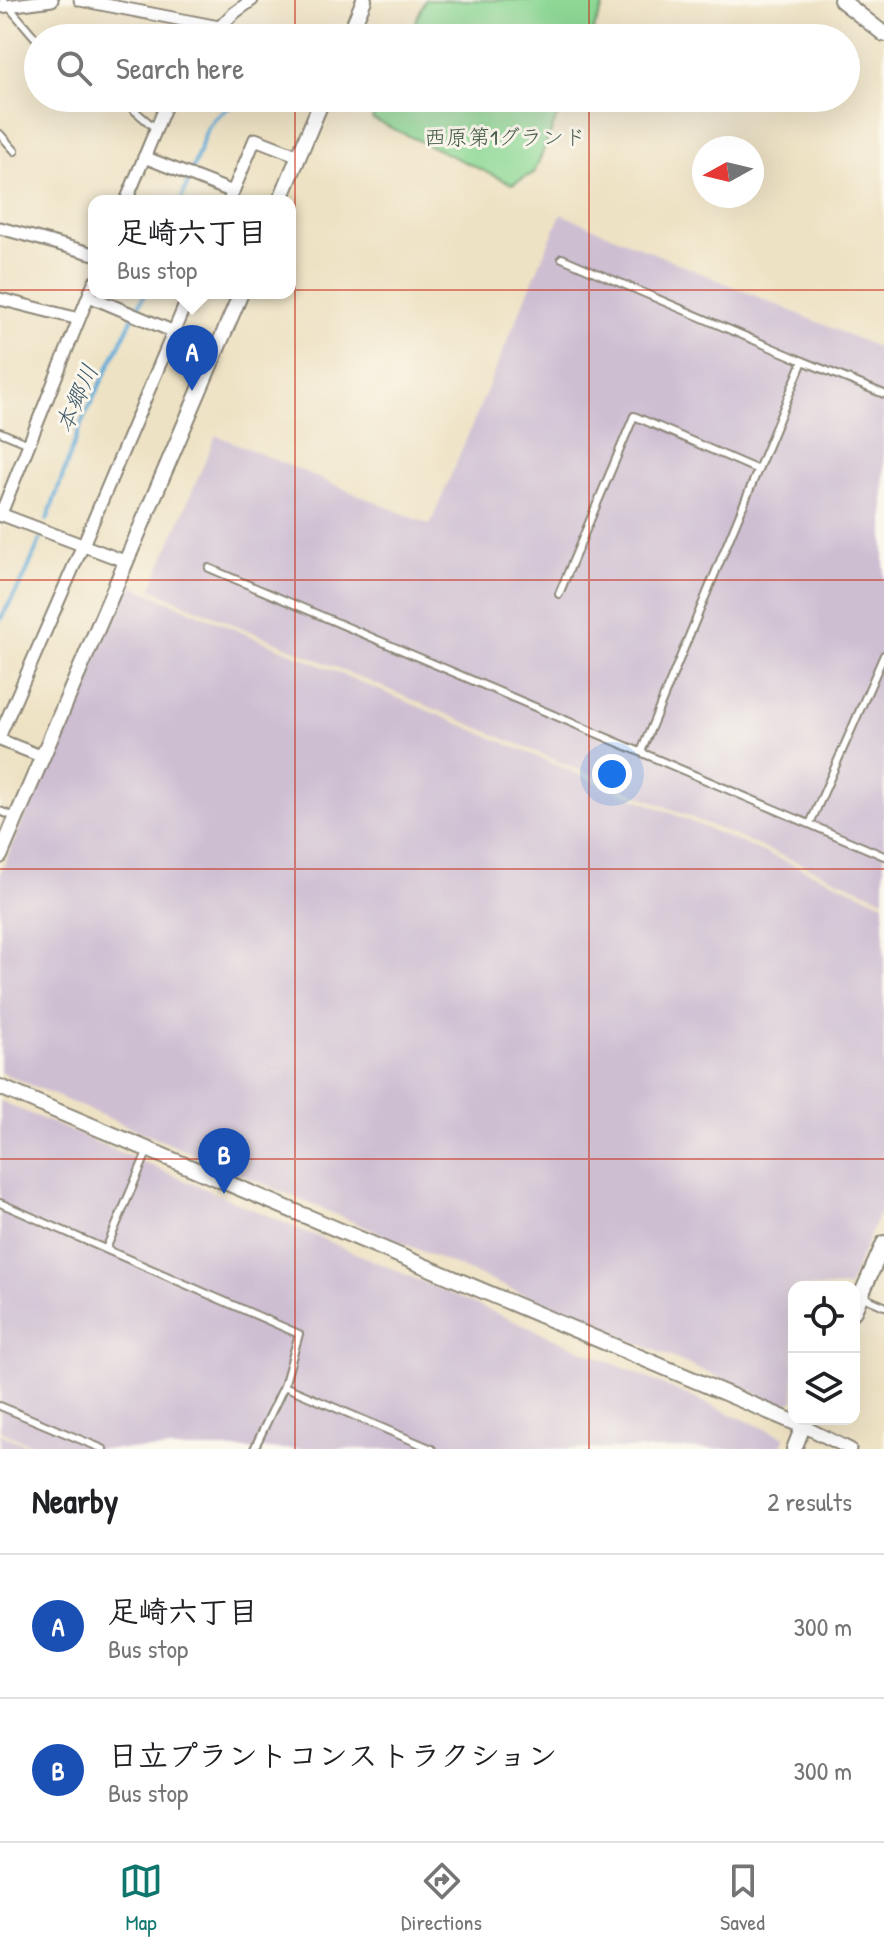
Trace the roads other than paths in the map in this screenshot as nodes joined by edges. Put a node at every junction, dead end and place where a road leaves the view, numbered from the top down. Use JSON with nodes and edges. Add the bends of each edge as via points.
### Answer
{"nodes":[{"id":1,"x":52,"y":0,"type":"edge"},
{"id":2,"x":80,"y":0,"type":"edge"},
{"id":3,"x":364,"y":0,"type":"edge"},
{"id":4,"x":841,"y":0,"type":"edge"},
{"id":5,"x":250,"y":1,"type":"edge"},
{"id":6,"x":4,"y":4,"type":"edge"},
{"id":7,"x":204,"y":24,"type":"edge"},
{"id":8,"x":222,"y":24,"type":"edge"},
{"id":9,"x":354,"y":24,"type":"edge"},
{"id":10,"x":24,"y":26,"type":"edge"},
{"id":11,"x":884,"y":34,"type":"edge"},
{"id":12,"x":136,"y":112,"type":"edge"},
{"id":13,"x":162,"y":112,"type":"edge"},
{"id":14,"x":317,"y":112,"type":"edge"},
{"id":15,"x":155,"y":128,"type":"junction"},
{"id":16,"x":0,"y":134,"type":"edge"},
{"id":17,"x":15,"y":151,"type":"dead end"},
{"id":18,"x":299,"y":156,"type":"junction"},
{"id":19,"x":144,"y":157,"type":"junction"},
{"id":20,"x":128,"y":195,"type":"edge"},
{"id":21,"x":229,"y":195,"type":"edge"},
{"id":22,"x":231,"y":195,"type":"edge"},
{"id":23,"x":283,"y":195,"type":"edge"},
{"id":24,"x":0,"y":228,"type":"edge"},
{"id":25,"x":88,"y":252,"type":"edge"},
{"id":26,"x":562,"y":258,"type":"dead end"},
{"id":27,"x":88,"y":298,"type":"edge"},
{"id":28,"x":0,"y":299,"type":"edge"},
{"id":29,"x":96,"y":299,"type":"edge"},
{"id":30,"x":187,"y":299,"type":"edge"},
{"id":31,"x":238,"y":299,"type":"edge"},
{"id":32,"x":79,"y":319,"type":"junction"},
{"id":33,"x":173,"y":331,"type":"junction"},
{"id":34,"x":217,"y":350,"type":"junction"},
{"id":35,"x":803,"y":361,"type":"junction"},
{"id":36,"x":884,"y":394,"type":"edge"},
{"id":37,"x":0,"y":432,"type":"edge"},
{"id":38,"x":29,"y":444,"type":"junction"},
{"id":39,"x":758,"y":470,"type":"junction"},
{"id":40,"x":0,"y":515,"type":"edge"},
{"id":41,"x":83,"y":545,"type":"junction"},
{"id":42,"x":127,"y":562,"type":"junction"},
{"id":43,"x":209,"y":568,"type":"dead end"},
{"id":44,"x":559,"y":594,"type":"dead end"},
{"id":45,"x":884,"y":655,"type":"edge"},
{"id":46,"x":0,"y":737,"type":"edge"},
{"id":47,"x":641,"y":752,"type":"junction"},
{"id":48,"x":43,"y":757,"type":"junction"},
{"id":49,"x":0,"y":811,"type":"edge"},
{"id":50,"x":17,"y":818,"type":"junction"},
{"id":51,"x":810,"y":824,"type":"junction"},
{"id":52,"x":0,"y":856,"type":"edge"},
{"id":53,"x":884,"y":856,"type":"edge"},
{"id":54,"x":0,"y":1087,"type":"edge"},
{"id":55,"x":148,"y":1150,"type":"junction"},
{"id":56,"x":0,"y":1203,"type":"edge"},
{"id":57,"x":884,"y":1243,"type":"edge"},
{"id":58,"x":106,"y":1249,"type":"junction"},
{"id":59,"x":861,"y":1296,"type":"joint"},
{"id":60,"x":884,"y":1306,"type":"edge"},
{"id":61,"x":284,"y":1386,"type":"junction"},
{"id":62,"x":0,"y":1406,"type":"edge"},
{"id":63,"x":788,"y":1416,"type":"edge"},
{"id":64,"x":803,"y":1425,"type":"edge"},
{"id":65,"x":808,"y":1425,"type":"edge"},
{"id":66,"x":103,"y":1449,"type":"edge"},
{"id":67,"x":254,"y":1449,"type":"edge"},
{"id":68,"x":432,"y":1449,"type":"edge"},
{"id":69,"x":794,"y":1449,"type":"edge"},
{"id":70,"x":850,"y":1449,"type":"edge"}],
"edges":[{"from":1,"to":6,"type":"street"},
{"from":2,"to":7,"type":"street"},
{"from":3,"to":9,"type":"street"},
{"from":4,"to":11,"type":"street"},
{"from":5,"to":8,"type":"street"},
{"from":6,"to":10,"type":"lane"},
{"from":12,"to":15,"type":"lane"},
{"from":13,"to":15,"type":"street"},
{"from":14,"to":18,"type":"street"},
{"from":15,"to":19,"type":"street"},
{"from":16,"to":17,"type":"lane"},
{"from":18,"to":22,"type":"street","via":[[255,139]]},
{"from":18,"to":23,"type":"street"},
{"from":19,"to":20,"type":"street"},
{"from":19,"to":21,"type":"street"},
{"from":24,"to":25,"type":"street"},
{"from":26,"to":35,"type":"lane"},
{"from":27,"to":32,"type":"street"},
{"from":28,"to":32,"type":"street"},
{"from":29,"to":33,"type":"street"},
{"from":30,"to":33,"type":"street"},
{"from":31,"to":34,"type":"street"},
{"from":32,"to":38,"type":"street"},
{"from":33,"to":34,"type":"street"},
{"from":33,"to":41,"type":"street"},
{"from":34,"to":42,"type":"street"},
{"from":35,"to":36,"type":"lane"},
{"from":35,"to":39,"type":"lane"},
{"from":37,"to":38,"type":"lane"},
{"from":38,"to":40,"type":"street"},
{"from":39,"to":44,"type":"lane","via":[[634,416]]},
{"from":39,"to":47,"type":"lane"},
{"from":40,"to":41,"type":"street"},
{"from":41,"to":42,"type":"street"},
{"from":41,"to":46,"type":"street"},
{"from":42,"to":48,"type":"street"},
{"from":43,"to":47,"type":"lane"},
{"from":45,"to":51,"type":"lane"},
{"from":46,"to":48,"type":"street"},
{"from":47,"to":51,"type":"lane"},
{"from":48,"to":50,"type":"street"},
{"from":49,"to":50,"type":"lane"},
{"from":50,"to":52,"type":"street"},
{"from":51,"to":53,"type":"lane"},
{"from":54,"to":55,"type":"street"},
{"from":55,"to":58,"type":"lane"},
{"from":55,"to":63,"type":"street"},
{"from":56,"to":58,"type":"lane"},
{"from":57,"to":59,"type":"street"},
{"from":58,"to":61,"type":"lane","via":[[299,1334]]},
{"from":59,"to":60,"type":"lane"},
{"from":61,"to":67,"type":"lane"},
{"from":61,"to":68,"type":"lane"},
{"from":62,"to":66,"type":"lane"},
{"from":64,"to":69,"type":"street"},
{"from":65,"to":70,"type":"street"}]}
